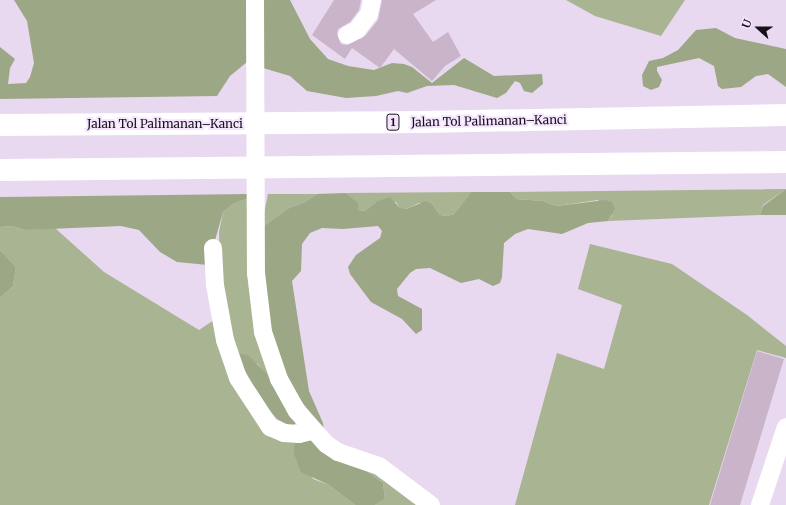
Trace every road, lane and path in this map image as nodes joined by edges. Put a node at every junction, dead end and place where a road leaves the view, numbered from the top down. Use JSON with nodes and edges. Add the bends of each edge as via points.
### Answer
{"nodes":[{"id":1,"x":255,"y":0,"type":"edge"},
{"id":2,"x":372,"y":0,"type":"edge"},
{"id":3,"x":348,"y":35,"type":"dead end"},
{"id":4,"x":786,"y":115,"type":"edge"},
{"id":5,"x":0,"y":125,"type":"edge"},
{"id":6,"x":786,"y":162,"type":"edge"},
{"id":7,"x":0,"y":170,"type":"edge"},
{"id":8,"x":213,"y":248,"type":"dead end"},
{"id":9,"x":786,"y":427,"type":"edge"},
{"id":10,"x":312,"y":431,"type":"junction"},
{"id":11,"x":431,"y":505,"type":"edge"},
{"id":12,"x":760,"y":505,"type":"edge"}],
"edges":[{"from":1,"to":10,"type":"street","via":[[256,273],[263,332],[279,379]]},
{"from":2,"to":3,"type":"street","via":[[369,14],[357,30]]},
{"from":4,"to":5,"type":"highway","name":"Jalan Tol Palimanan–Kanci","number":"1","via":[[416,122]]},
{"from":6,"to":7,"type":"highway"},
{"from":8,"to":10,"type":"street","via":[[215,285],[225,340],[238,378],[270,427],[284,433],[299,434]]},
{"from":9,"to":12,"type":"street"},
{"from":10,"to":11,"type":"street","via":[[338,452],[379,466]]}]}
